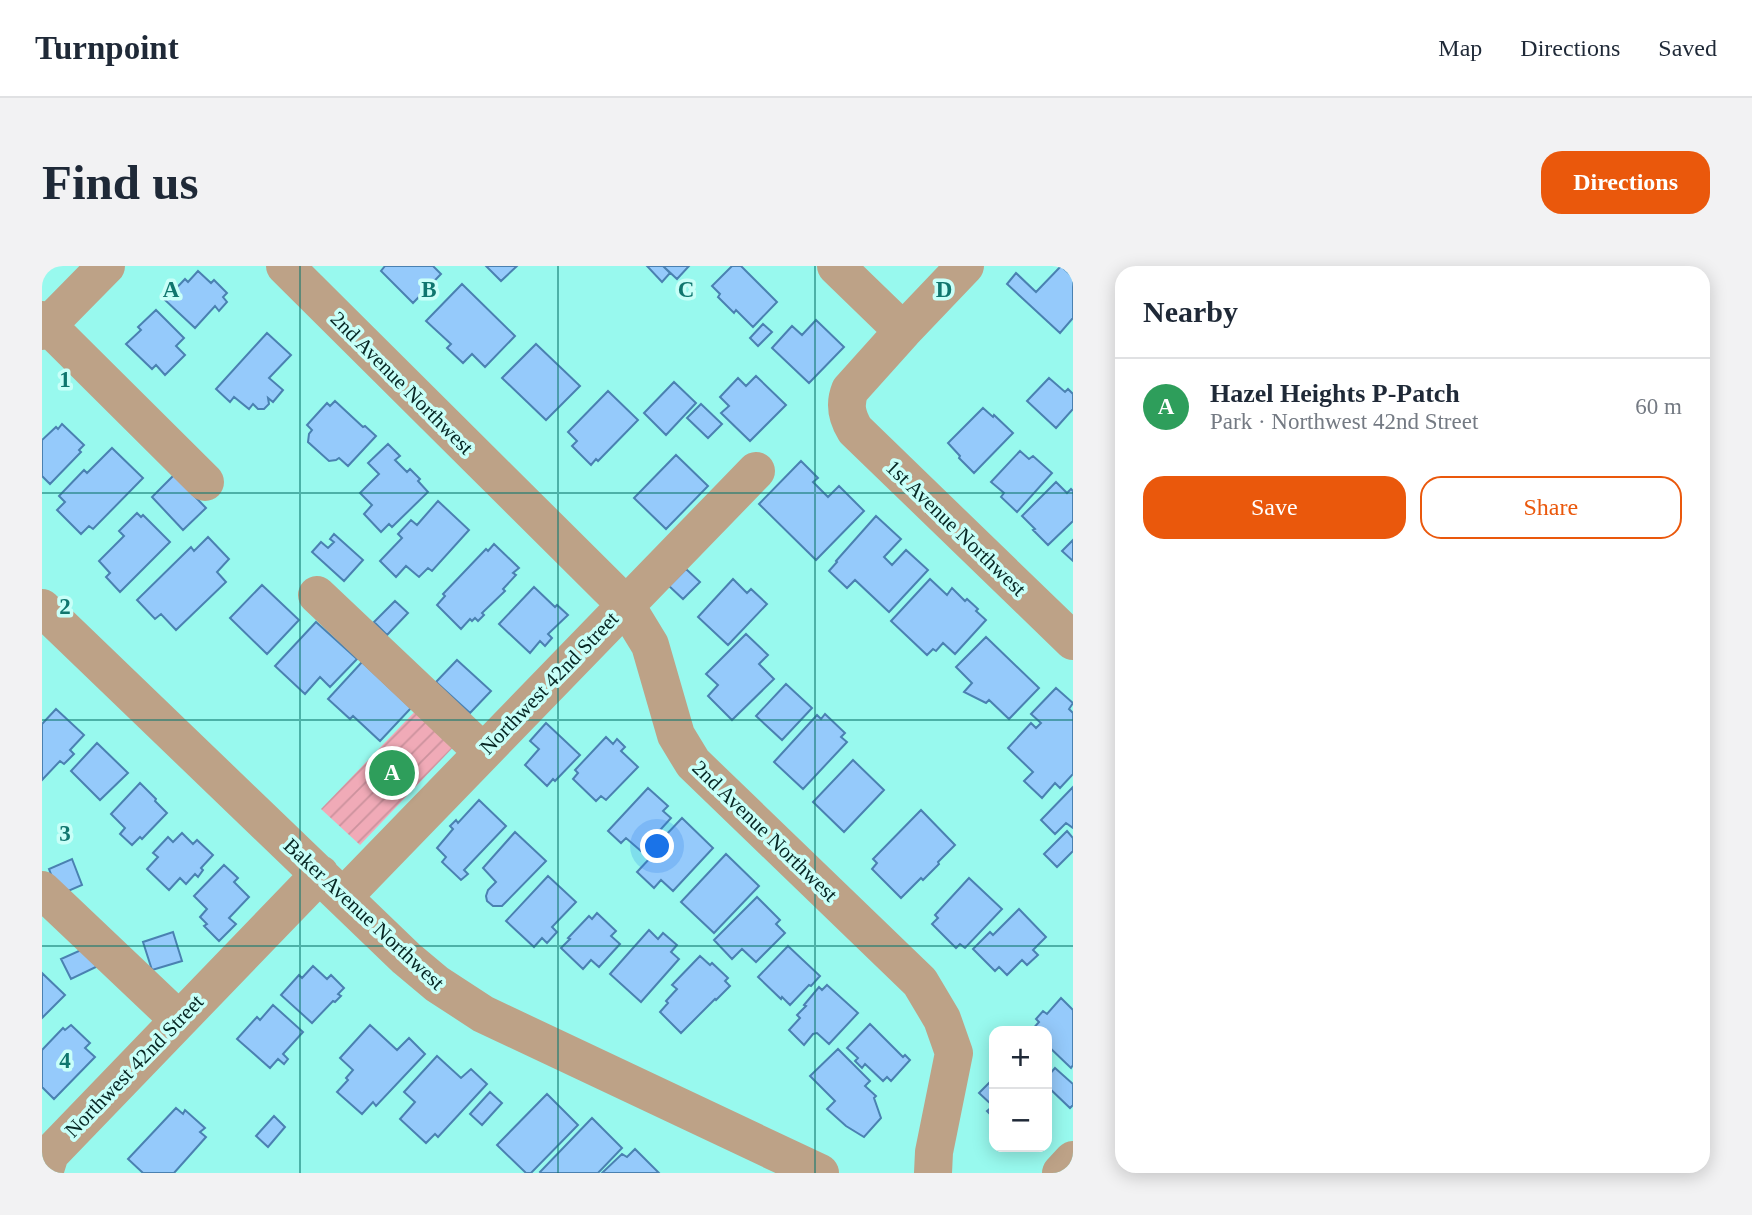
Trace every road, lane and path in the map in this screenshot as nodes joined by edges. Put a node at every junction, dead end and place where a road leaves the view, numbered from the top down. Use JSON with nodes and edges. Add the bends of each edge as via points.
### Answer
{"nodes":[{"id":1,"x":106,"y":266,"type":"edge"},
{"id":2,"x":285,"y":266,"type":"edge"},
{"id":3,"x":836,"y":266,"type":"edge"},
{"id":4,"x":965,"y":266,"type":"edge"},
{"id":5,"x":44,"y":325,"type":"edge"},
{"id":6,"x":903,"y":331,"type":"junction"},
{"id":7,"x":756,"y":471,"type":"dead end"},
{"id":8,"x":205,"y":482,"type":"dead end"},
{"id":9,"x":317,"y":595,"type":"dead end"},
{"id":10,"x":625,"y":604,"type":"junction"},
{"id":11,"x":42,"y":608,"type":"edge"},
{"id":12,"x":1073,"y":641,"type":"edge"},
{"id":13,"x":483,"y":752,"type":"junction"},
{"id":14,"x":331,"y":886,"type":"junction"},
{"id":15,"x":42,"y":890,"type":"edge"},
{"id":16,"x":178,"y":1019,"type":"junction"},
{"id":17,"x":1073,"y":1160,"type":"edge"},
{"id":18,"x":44,"y":1173,"type":"edge"},
{"id":19,"x":820,"y":1173,"type":"edge"},
{"id":20,"x":933,"y":1173,"type":"edge"},
{"id":21,"x":1061,"y":1173,"type":"edge"}],
"edges":[{"from":1,"to":5,"type":"street"},
{"from":2,"to":10,"type":"street","name":"2nd Avenue Northwest"},
{"from":3,"to":6,"type":"street"},
{"from":4,"to":6,"type":"street"},
{"from":5,"to":8,"type":"street"},
{"from":6,"to":12,"type":"street","name":"1st Avenue Northwest","via":[[850,390],[846,411],[855,430]]},
{"from":7,"to":10,"type":"street","name":"Northwest 42nd Street"},
{"from":9,"to":13,"type":"street"},
{"from":10,"to":13,"type":"street","name":"Northwest 42nd Street"},
{"from":10,"to":20,"type":"street","name":"2nd Avenue Northwest","via":[[650,645],[676,735],[692,763],[920,982],[942,1018],[954,1053]]},
{"from":11,"to":14,"type":"street","name":"Baker Avenue Northwest"},
{"from":13,"to":14,"type":"street","name":"Northwest 42nd Street"},
{"from":14,"to":16,"type":"street","name":"Northwest 42nd Street"},
{"from":14,"to":19,"type":"street","name":"Baker Avenue Northwest","via":[[436,984],[483,1014]]},
{"from":15,"to":16,"type":"street"},
{"from":16,"to":18,"type":"street","name":"Northwest 42nd Street","via":[[50,1154]]},
{"from":17,"to":21,"type":"street"}]}
